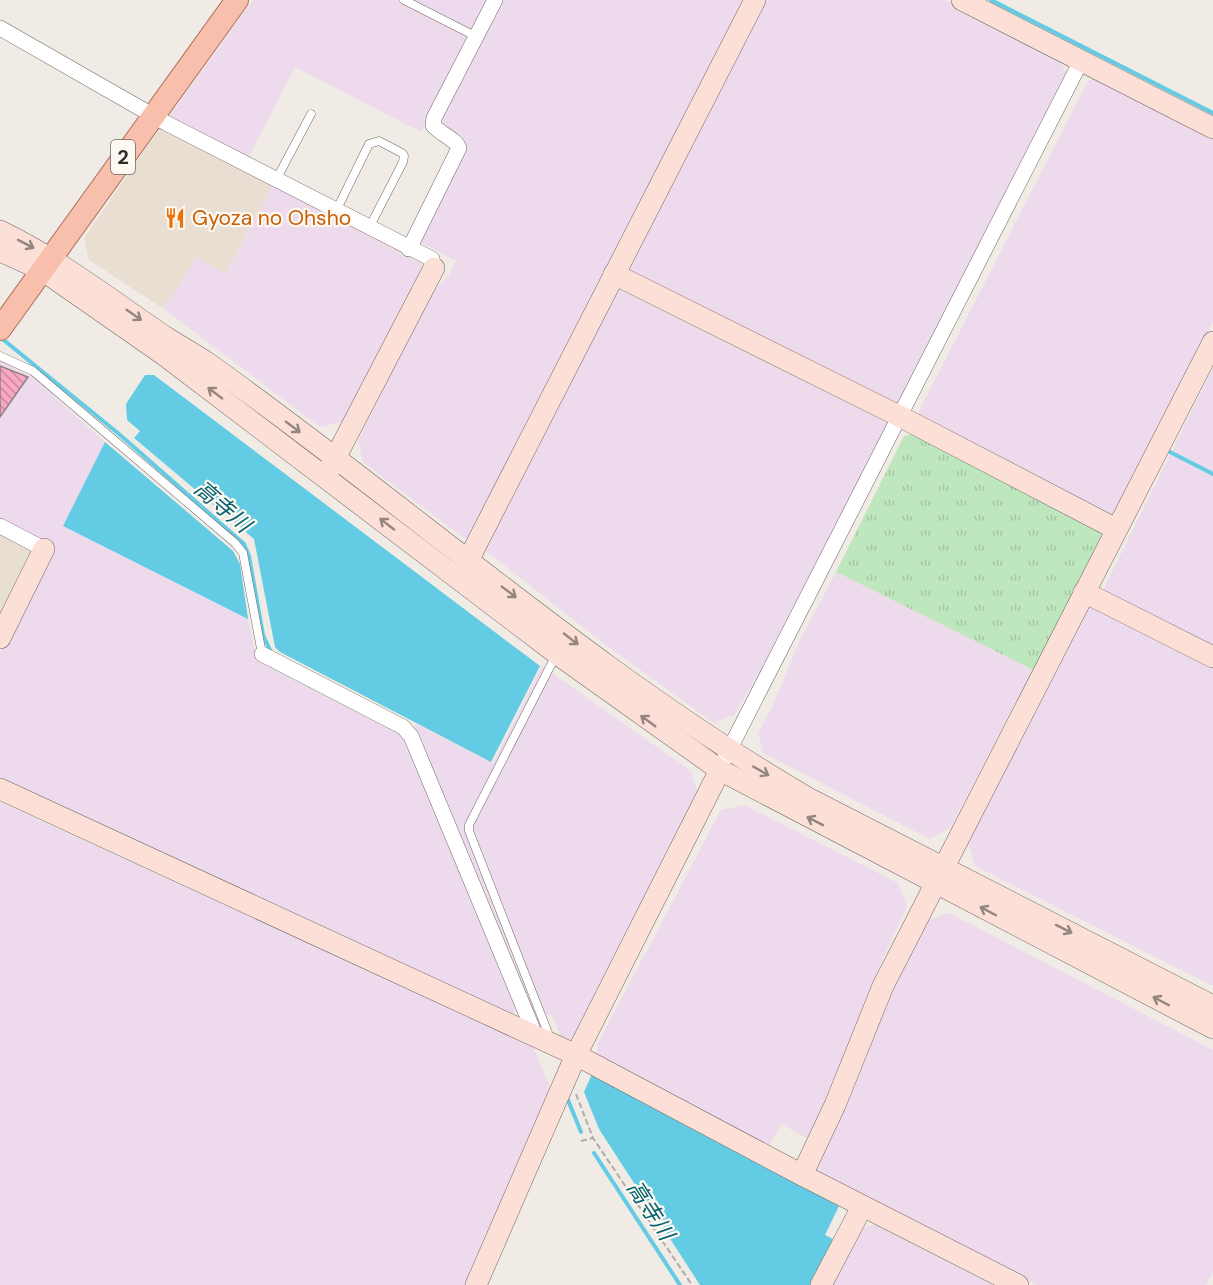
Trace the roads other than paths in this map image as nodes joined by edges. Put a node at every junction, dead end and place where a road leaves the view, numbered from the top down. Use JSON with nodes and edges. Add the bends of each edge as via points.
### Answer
{"nodes":[{"id":1,"x":237,"y":0,"type":"edge"},
{"id":2,"x":404,"y":0,"type":"edge"},
{"id":3,"x":495,"y":0,"type":"edge"},
{"id":4,"x":755,"y":0,"type":"edge"},
{"id":5,"x":962,"y":0,"type":"edge"},
{"id":6,"x":0,"y":28,"type":"edge"},
{"id":7,"x":477,"y":37,"type":"junction"},
{"id":8,"x":1081,"y":61,"type":"junction"},
{"id":9,"x":311,"y":114,"type":"dead end"},
{"id":10,"x":153,"y":116,"type":"junction"},
{"id":11,"x":1213,"y":128,"type":"edge"},
{"id":12,"x":276,"y":180,"type":"junction"},
{"id":13,"x":336,"y":211,"type":"junction"},
{"id":14,"x":369,"y":228,"type":"junction"},
{"id":15,"x":0,"y":231,"type":"edge"},
{"id":16,"x":409,"y":249,"type":"junction"},
{"id":17,"x":0,"y":251,"type":"edge"},
{"id":18,"x":46,"y":264,"type":"junction"},
{"id":19,"x":434,"y":268,"type":"joint"},
{"id":20,"x":615,"y":274,"type":"junction"},
{"id":21,"x":5,"y":322,"type":"edge"},
{"id":22,"x":1213,"y":342,"type":"edge"},
{"id":23,"x":0,"y":356,"type":"edge"},
{"id":24,"x":901,"y":417,"type":"junction"},
{"id":25,"x":330,"y":468,"type":"junction"},
{"id":26,"x":0,"y":526,"type":"edge"},
{"id":27,"x":1116,"y":529,"type":"junction"},
{"id":28,"x":44,"y":549,"type":"joint"},
{"id":29,"x":433,"y":560,"type":"junction"},
{"id":30,"x":468,"y":561,"type":"junction"},
{"id":31,"x":477,"y":592,"type":"junction"},
{"id":32,"x":1084,"y":592,"type":"junction"},
{"id":33,"x":0,"y":638,"type":"edge"},
{"id":34,"x":262,"y":654,"type":"joint"},
{"id":35,"x":557,"y":654,"type":"junction"},
{"id":36,"x":1213,"y":657,"type":"edge"},
{"id":37,"x":725,"y":760,"type":"junction"},
{"id":38,"x":0,"y":789,"type":"edge"},
{"id":39,"x":940,"y":875,"type":"junction"},
{"id":40,"x":1213,"y":1006,"type":"edge"},
{"id":41,"x":1213,"y":1028,"type":"edge"},
{"id":42,"x":544,"y":1041,"type":"junction"},
{"id":43,"x":573,"y":1062,"type":"junction"},
{"id":44,"x":802,"y":1176,"type":"junction"},
{"id":45,"x":862,"y":1207,"type":"junction"},
{"id":46,"x":476,"y":1285,"type":"edge"},
{"id":47,"x":821,"y":1285,"type":"edge"},
{"id":48,"x":1018,"y":1285,"type":"edge"}],
"edges":[{"from":1,"to":10,"type":"main road","number":"2"},
{"from":2,"to":7,"type":"lane"},
{"from":3,"to":7,"type":"street"},
{"from":4,"to":20,"type":"street"},
{"from":5,"to":8,"type":"street"},
{"from":6,"to":10,"type":"street"},
{"from":7,"to":16,"type":"street","via":[[434,118],[433,125],[440,134],[457,142],[459,148]]},
{"from":8,"to":11,"type":"street"},
{"from":8,"to":24,"type":"street"},
{"from":9,"to":12,"type":"lane"},
{"from":10,"to":12,"type":"street"},
{"from":10,"to":18,"type":"main road","number":"2"},
{"from":12,"to":13,"type":"street"},
{"from":13,"to":14,"type":"street"},
{"from":13,"to":14,"type":"lane","via":[[369,144],[379,141],[404,156]]},
{"from":14,"to":16,"type":"street"},
{"from":15,"to":18,"type":"street","one_way":true},
{"from":16,"to":19,"type":"street","via":[[432,259]]},
{"from":17,"to":18,"type":"street"},
{"from":18,"to":21,"type":"main road","number":"2"},
{"from":18,"to":25,"type":"street","via":[[208,363]]},
{"from":19,"to":25,"type":"street"},
{"from":20,"to":24,"type":"street"},
{"from":20,"to":30,"type":"street"},
{"from":22,"to":27,"type":"street"},
{"from":23,"to":34,"type":"lane","via":[[33,371],[235,543],[243,553]]},
{"from":24,"to":27,"type":"street"},
{"from":24,"to":37,"type":"street"},
{"from":29,"to":25,"type":"street","one_way":true},
{"from":25,"to":30,"type":"street"},
{"from":26,"to":28,"type":"street"},
{"from":27,"to":32,"type":"street"},
{"from":28,"to":33,"type":"street"},
{"from":29,"to":30,"type":"street","via":[[443,564]]},
{"from":29,"to":31,"type":"street"},
{"from":30,"to":31,"type":"street","via":[[468,575]]},
{"from":30,"to":37,"type":"street","one_way":true},
{"from":31,"to":35,"type":"street"},
{"from":32,"to":36,"type":"street"},
{"from":32,"to":39,"type":"street"},
{"from":34,"to":42,"type":"street","via":[[404,727],[411,736]]},
{"from":37,"to":35,"type":"street","one_way":true},
{"from":35,"to":42,"type":"lane","via":[[469,825]]},
{"from":37,"to":39,"type":"street"},
{"from":37,"to":43,"type":"street"},
{"from":38,"to":42,"type":"street"},
{"from":39,"to":40,"type":"street","one_way":true},
{"from":41,"to":39,"type":"street","one_way":true},
{"from":39,"to":44,"type":"street","via":[[883,986]]},
{"from":42,"to":43,"type":"street"},
{"from":43,"to":44,"type":"street"},
{"from":43,"to":46,"type":"street"},
{"from":44,"to":45,"type":"street"},
{"from":45,"to":47,"type":"street"},
{"from":45,"to":48,"type":"street"}]}
